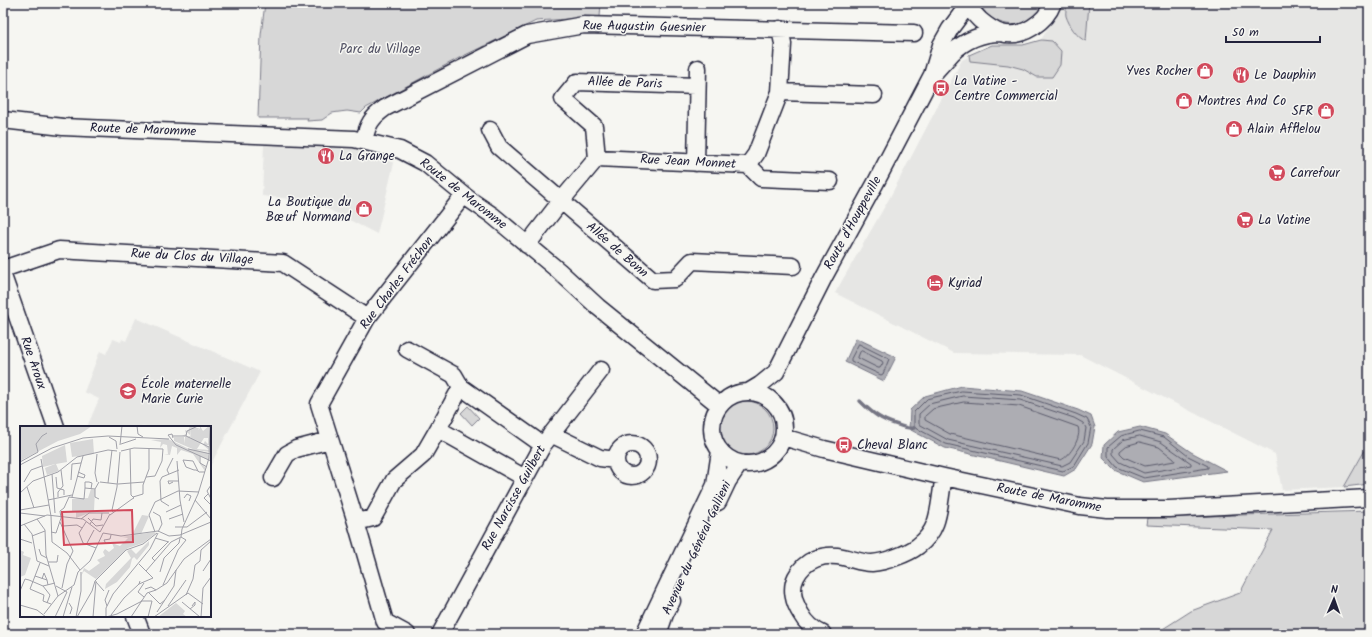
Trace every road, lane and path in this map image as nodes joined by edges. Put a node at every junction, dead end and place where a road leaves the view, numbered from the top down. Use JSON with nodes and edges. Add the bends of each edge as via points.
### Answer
{"nodes":[{"id":1,"x":1053,"y":3,"type":"edge"},
{"id":2,"x":968,"y":4,"type":"edge"},
{"id":3,"x":780,"y":29,"type":"junction"},
{"id":4,"x":914,"y":33,"type":"dead end"},
{"id":5,"x":1001,"y":33,"type":"junction"},
{"id":6,"x":698,"y":68,"type":"dead end"},
{"id":7,"x":932,"y":75,"type":"junction"},
{"id":8,"x":697,"y":86,"type":"junction"},
{"id":9,"x":780,"y":92,"type":"junction"},
{"id":10,"x":874,"y":95,"type":"dead end"},
{"id":11,"x":3,"y":120,"type":"edge"},
{"id":12,"x":490,"y":130,"type":"dead end"},
{"id":13,"x":364,"y":140,"type":"junction"},
{"id":14,"x":597,"y":158,"type":"junction"},
{"id":15,"x":696,"y":163,"type":"junction"},
{"id":16,"x":748,"y":165,"type":"junction"},
{"id":17,"x":830,"y":181,"type":"dead end"},
{"id":18,"x":464,"y":195,"type":"junction"},
{"id":19,"x":561,"y":201,"type":"junction"},
{"id":20,"x":527,"y":245,"type":"junction"},
{"id":21,"x":793,"y":266,"type":"dead end"},
{"id":22,"x":3,"y":269,"type":"edge"},
{"id":23,"x":3,"y":276,"type":"edge"},
{"id":24,"x":367,"y":318,"type":"junction"},
{"id":25,"x":407,"y":349,"type":"dead end"},
{"id":26,"x":601,"y":370,"type":"dead end"},
{"id":27,"x":776,"y":372,"type":"junction"},
{"id":28,"x":461,"y":387,"type":"junction"},
{"id":29,"x":750,"y":391,"type":"junction"},
{"id":30,"x":775,"y":404,"type":"junction"},
{"id":31,"x":719,"y":406,"type":"junction"},
{"id":32,"x":56,"y":426,"type":"edge"},
{"id":33,"x":438,"y":429,"type":"junction"},
{"id":34,"x":783,"y":437,"type":"junction"},
{"id":35,"x":547,"y":439,"type":"junction"},
{"id":36,"x":330,"y":440,"type":"junction"},
{"id":37,"x":720,"y":451,"type":"junction"},
{"id":38,"x":616,"y":460,"type":"dead end"},
{"id":39,"x":740,"y":463,"type":"junction"},
{"id":40,"x":944,"y":477,"type":"junction"},
{"id":41,"x":273,"y":478,"type":"dead end"},
{"id":42,"x":524,"y":478,"type":"junction"},
{"id":43,"x":1369,"y":498,"type":"edge"},
{"id":44,"x":356,"y":522,"type":"junction"},
{"id":45,"x":135,"y":617,"type":"edge"},
{"id":46,"x":142,"y":634,"type":"edge"},
{"id":47,"x":407,"y":634,"type":"edge"},
{"id":48,"x":440,"y":634,"type":"edge"},
{"id":49,"x":644,"y":634,"type":"edge"},
{"id":50,"x":658,"y":634,"type":"edge"},
{"id":51,"x":823,"y":634,"type":"edge"}],
"edges":[{"from":1,"to":5,"type":"street","name":"Route d'Houppeville","via":[[1043,20],[1032,28],[1015,34]]},
{"from":2,"to":5,"type":"street","via":[[986,26]]},
{"from":2,"to":7,"type":"street","name":"Route d'Houppeville","via":[[941,45]]},
{"from":3,"to":4,"type":"street","name":"Rue Augustin Guesnier"},
{"from":3,"to":9,"type":"street","name":"Rue Jean Monnet","via":[[783,44]]},
{"from":3,"to":13,"type":"street","name":"Rue Augustin Guesnier","via":[[584,25],[527,35],[385,108],[374,116]]},
{"from":5,"to":7,"type":"street","name":"Route d'Houppeville","via":[[990,33],[968,42],[952,53]]},
{"from":6,"to":8,"type":"street"},
{"from":7,"to":27,"type":"street","name":"Route d'Houppeville"},
{"from":8,"to":14,"type":"street","name":"Allée de Paris","via":[[577,82],[563,99],[594,126]]},
{"from":8,"to":15,"type":"street"},
{"from":9,"to":10,"type":"street"},
{"from":9,"to":16,"type":"street","name":"Rue Jean Monnet","via":[[756,154]]},
{"from":11,"to":13,"type":"street","name":"Route de Maromme","via":[[63,127]]},
{"from":12,"to":19,"type":"street","name":"Allée de Bonn","via":[[499,147]]},
{"from":13,"to":18,"type":"street","name":"Route de Maromme","via":[[415,157]]},
{"from":14,"to":15,"type":"street","name":"Rue Jean Monnet"},
{"from":14,"to":19,"type":"street"},
{"from":15,"to":16,"type":"street","name":"Rue Jean Monnet"},
{"from":16,"to":17,"type":"street","via":[[760,178]]},
{"from":18,"to":20,"type":"street","name":"Route de Maromme"},
{"from":18,"to":24,"type":"street","name":"Rue Charles Fréchon"},
{"from":19,"to":20,"type":"street"},
{"from":19,"to":21,"type":"street","name":"Allée de Bonn","via":[[653,280],[675,279],[692,261]]},
{"from":20,"to":31,"type":"street","name":"Route de Maromme"},
{"from":22,"to":24,"type":"street","name":"Rue du Clos du Village","via":[[59,250],[283,263]]},
{"from":23,"to":32,"type":"street","name":"Rue Aroux"},
{"from":24,"to":36,"type":"street","name":"Rue Charles Fréchon","via":[[319,404]]},
{"from":25,"to":28,"type":"street","via":[[454,375]]},
{"from":26,"to":35,"type":"street","name":"Rue Narcisse Guilbert"},
{"from":27,"to":29,"type":"street","name":"Route d'Houppeville"},
{"from":27,"to":30,"type":"street","name":"Route d'Houppeville"},
{"from":28,"to":33,"type":"street"},
{"from":28,"to":35,"type":"street"},
{"from":29,"to":30,"type":"street","via":[[764,395]]},
{"from":29,"to":31,"type":"street","via":[[732,394]]},
{"from":30,"to":34,"type":"street","via":[[783,420]]},
{"from":31,"to":37,"type":"street","via":[[711,424],[714,443]]},
{"from":33,"to":42,"type":"street"},
{"from":33,"to":44,"type":"street","via":[[423,455],[394,480],[373,518]]},
{"from":34,"to":39,"type":"street","via":[[771,456],[751,464]]},
{"from":34,"to":40,"type":"street","name":"Route de Maromme"},
{"from":35,"to":38,"type":"street","via":[[600,458]]},
{"from":35,"to":42,"type":"street","name":"Rue Narcisse Guilbert"},
{"from":36,"to":41,"type":"street","via":[[287,454]]},
{"from":36,"to":44,"type":"street","name":"Rue Charles Fréchon"},
{"from":37,"to":39,"type":"street","via":[[726,457]]},
{"from":37,"to":49,"type":"street","name":"Avenue du Général Gallieni","via":[[715,485]]},
{"from":39,"to":50,"type":"street","name":"Avenue du Général Gallieni","via":[[728,481]]},
{"from":40,"to":43,"type":"street","name":"Route de Maromme","via":[[1107,509],[1169,509]]},
{"from":40,"to":51,"type":"street","via":[[934,527],[929,537],[916,548],[874,563],[832,555],[818,557],[800,570],[793,591],[795,604],[814,630]]},
{"from":42,"to":48,"type":"street","name":"Rue Narcisse Guilbert"},
{"from":44,"to":47,"type":"street","name":"Rue Charles Fréchon","via":[[385,622]]},
{"from":45,"to":46,"type":"street"}]}
